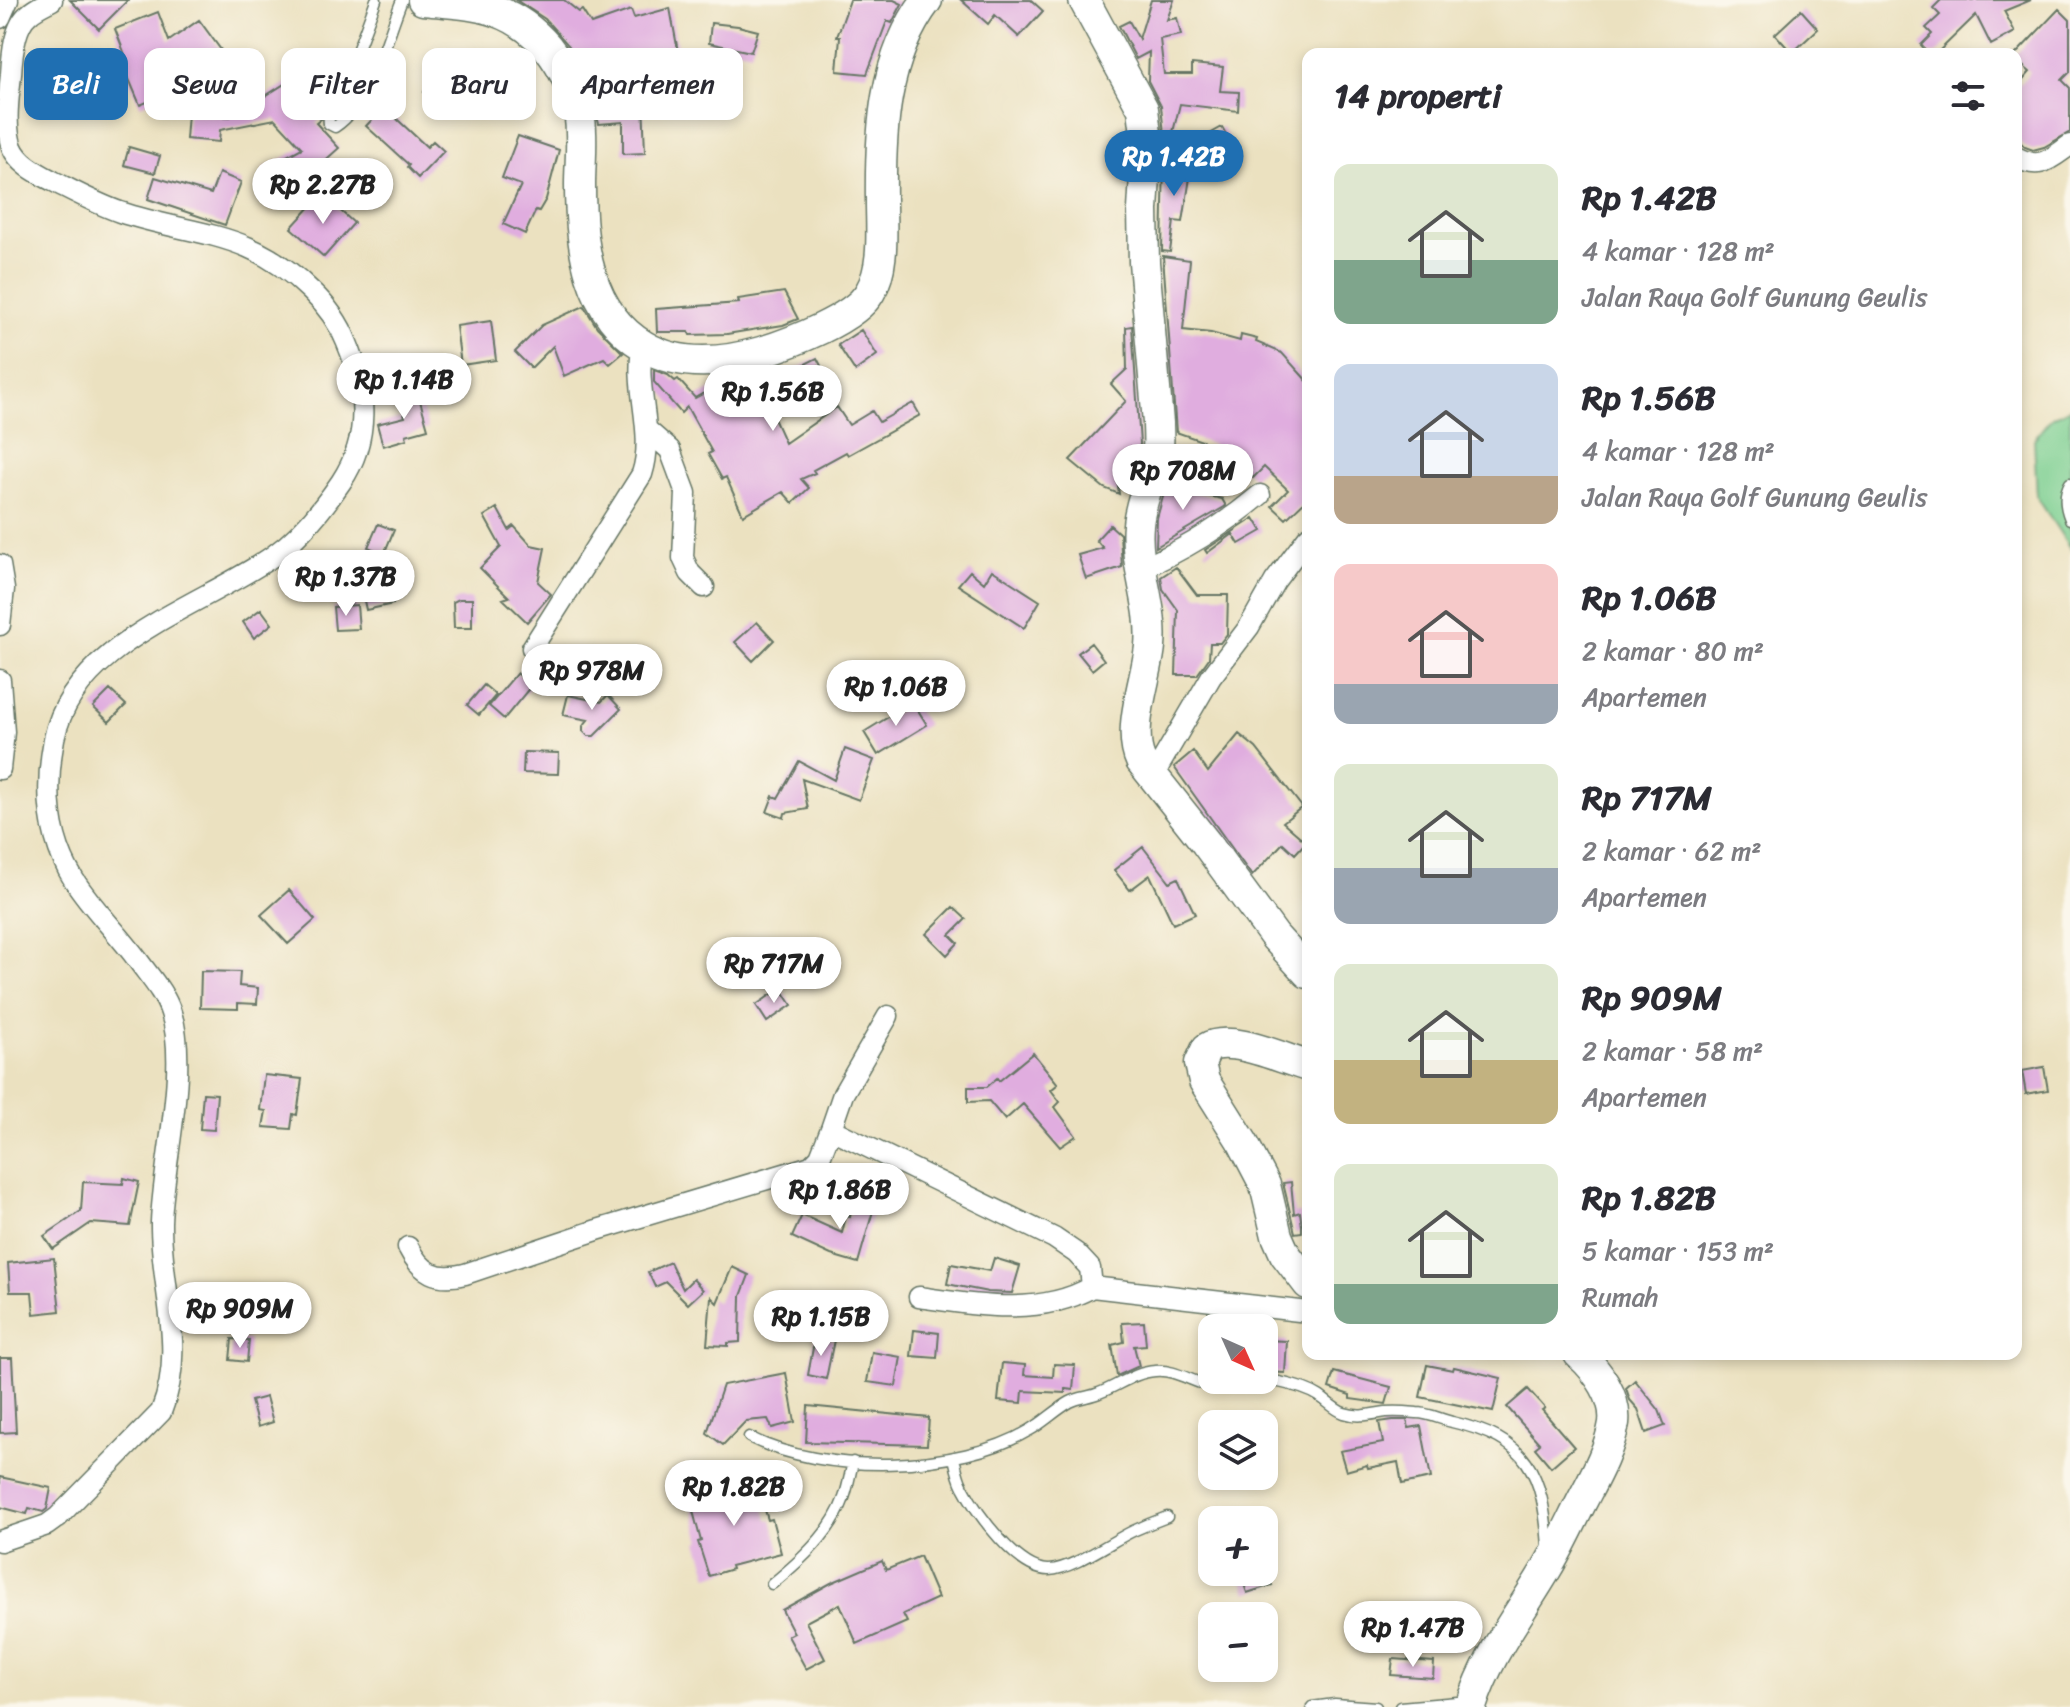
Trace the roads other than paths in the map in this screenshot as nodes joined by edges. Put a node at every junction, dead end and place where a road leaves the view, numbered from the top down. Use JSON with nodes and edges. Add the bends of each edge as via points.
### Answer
{"nodes":[{"id":1,"x":8,"y":0,"type":"edge"},
{"id":2,"x":52,"y":0,"type":"edge"},
{"id":3,"x":376,"y":0,"type":"edge"},
{"id":4,"x":402,"y":0,"type":"edge"},
{"id":5,"x":423,"y":0,"type":"edge"},
{"id":6,"x":927,"y":0,"type":"edge"},
{"id":7,"x":1084,"y":0,"type":"edge"},
{"id":8,"x":0,"y":18,"type":"edge"},
{"id":9,"x":2070,"y":145,"type":"edge"},
{"id":10,"x":2022,"y":160,"type":"edge"},
{"id":11,"x":643,"y":346,"type":"junction"},
{"id":12,"x":646,"y":429,"type":"junction"},
{"id":13,"x":2070,"y":483,"type":"edge"},
{"id":14,"x":1260,"y":495,"type":"dead end"},
{"id":15,"x":2070,"y":519,"type":"edge"},
{"id":16,"x":1302,"y":545,"type":"edge"},
{"id":17,"x":0,"y":565,"type":"edge"},
{"id":18,"x":1140,"y":569,"type":"junction"},
{"id":19,"x":704,"y":587,"type":"dead end"},
{"id":20,"x":0,"y":625,"type":"edge"},
{"id":21,"x":532,"y":648,"type":"dead end"},
{"id":22,"x":0,"y":680,"type":"edge"},
{"id":23,"x":0,"y":769,"type":"edge"},
{"id":24,"x":1153,"y":776,"type":"junction"},
{"id":25,"x":1302,"y":966,"type":"edge"},
{"id":26,"x":888,"y":1016,"type":"dead end"},
{"id":27,"x":1302,"y":1064,"type":"edge"},
{"id":28,"x":831,"y":1129,"type":"junction"},
{"id":29,"x":408,"y":1247,"type":"dead end"},
{"id":30,"x":1302,"y":1276,"type":"edge"},
{"id":31,"x":1092,"y":1287,"type":"junction"},
{"id":32,"x":919,"y":1297,"type":"dead end"},
{"id":33,"x":1302,"y":1311,"type":"edge"},
{"id":34,"x":1586,"y":1360,"type":"edge"},
{"id":35,"x":749,"y":1437,"type":"dead end"},
{"id":36,"x":954,"y":1457,"type":"junction"},
{"id":37,"x":853,"y":1462,"type":"junction"},
{"id":38,"x":1167,"y":1517,"type":"dead end"},
{"id":39,"x":0,"y":1541,"type":"edge"},
{"id":40,"x":1549,"y":1565,"type":"junction"},
{"id":41,"x":772,"y":1584,"type":"dead end"},
{"id":42,"x":1472,"y":1704,"type":"edge"},
{"id":43,"x":1312,"y":1707,"type":"edge"},
{"id":44,"x":1376,"y":1707,"type":"edge"},
{"id":45,"x":1400,"y":1707,"type":"edge"}],
"edges":[{"from":1,"to":8,"type":"street"},
{"from":2,"to":39,"type":"street","via":[[26,15],[14,50],[9,112],[11,145],[20,160],[122,212],[258,249],[295,275],[326,306],[349,346],[363,397],[362,428],[348,471],[299,534],[255,567],[116,650],[71,696],[56,728],[49,778],[56,844],[74,881],[160,991],[176,1032],[177,1075],[161,1218],[173,1372],[161,1412],[58,1517]]},
{"from":3,"to":4,"type":"lane","via":[[331,101],[328,120],[335,127],[367,88]]},
{"from":5,"to":11,"type":"main road","via":[[498,11],[534,34],[554,56],[581,123],[581,213],[592,280],[605,309]]},
{"from":6,"to":11,"type":"main road","via":[[904,37],[888,90],[880,139],[879,260],[862,302],[834,323],[735,360],[683,360]]},
{"from":7,"to":18,"type":"main road","via":[[1138,99],[1145,123],[1144,262],[1158,449],[1138,523]]},
{"from":9,"to":10,"type":"street","via":[[2044,163]]},
{"from":11,"to":12,"type":"street","via":[[639,363]]},
{"from":12,"to":19,"type":"street","via":[[670,450],[686,493],[683,558]]},
{"from":12,"to":21,"type":"street","via":[[642,474]]},
{"from":13,"to":15,"type":"lane","via":[[2065,507]]},
{"from":14,"to":18,"type":"street","via":[[1179,553]]},
{"from":16,"to":24,"type":"street","via":[[1211,677]]},
{"from":17,"to":20,"type":"street"},
{"from":18,"to":24,"type":"main road","via":[[1150,635],[1136,746]]},
{"from":22,"to":23,"type":"street"},
{"from":24,"to":25,"type":"main road"},
{"from":26,"to":28,"type":"street","via":[[843,1094]]},
{"from":27,"to":30,"type":"main road","via":[[1223,1043],[1207,1048],[1200,1063],[1210,1093],[1265,1185],[1277,1236]]},
{"from":28,"to":29,"type":"street","via":[[811,1166],[465,1274],[447,1279],[431,1273],[415,1261]]},
{"from":28,"to":31,"type":"street","via":[[1054,1238],[1090,1268]]},
{"from":31,"to":32,"type":"street","via":[[1051,1302],[992,1307]]},
{"from":31,"to":33,"type":"street"},
{"from":34,"to":40,"type":"main road","via":[[1606,1387],[1614,1422],[1601,1463]]},
{"from":35,"to":37,"type":"lane","via":[[794,1456]]},
{"from":36,"to":37,"type":"lane"},
{"from":36,"to":38,"type":"lane","via":[[962,1485],[979,1512],[1004,1543],[1037,1569],[1066,1565]]},
{"from":36,"to":40,"type":"lane","via":[[1003,1444],[1069,1403],[1154,1370],[1218,1387],[1279,1382],[1317,1395],[1346,1414],[1422,1413],[1498,1436],[1515,1447],[1533,1475],[1546,1514]]},
{"from":37,"to":41,"type":"lane","via":[[843,1499],[824,1533]]},
{"from":40,"to":42,"type":"main road","via":[[1502,1636]]},
{"from":42,"to":45,"type":"lane"},
{"from":43,"to":44,"type":"lane"}]}
